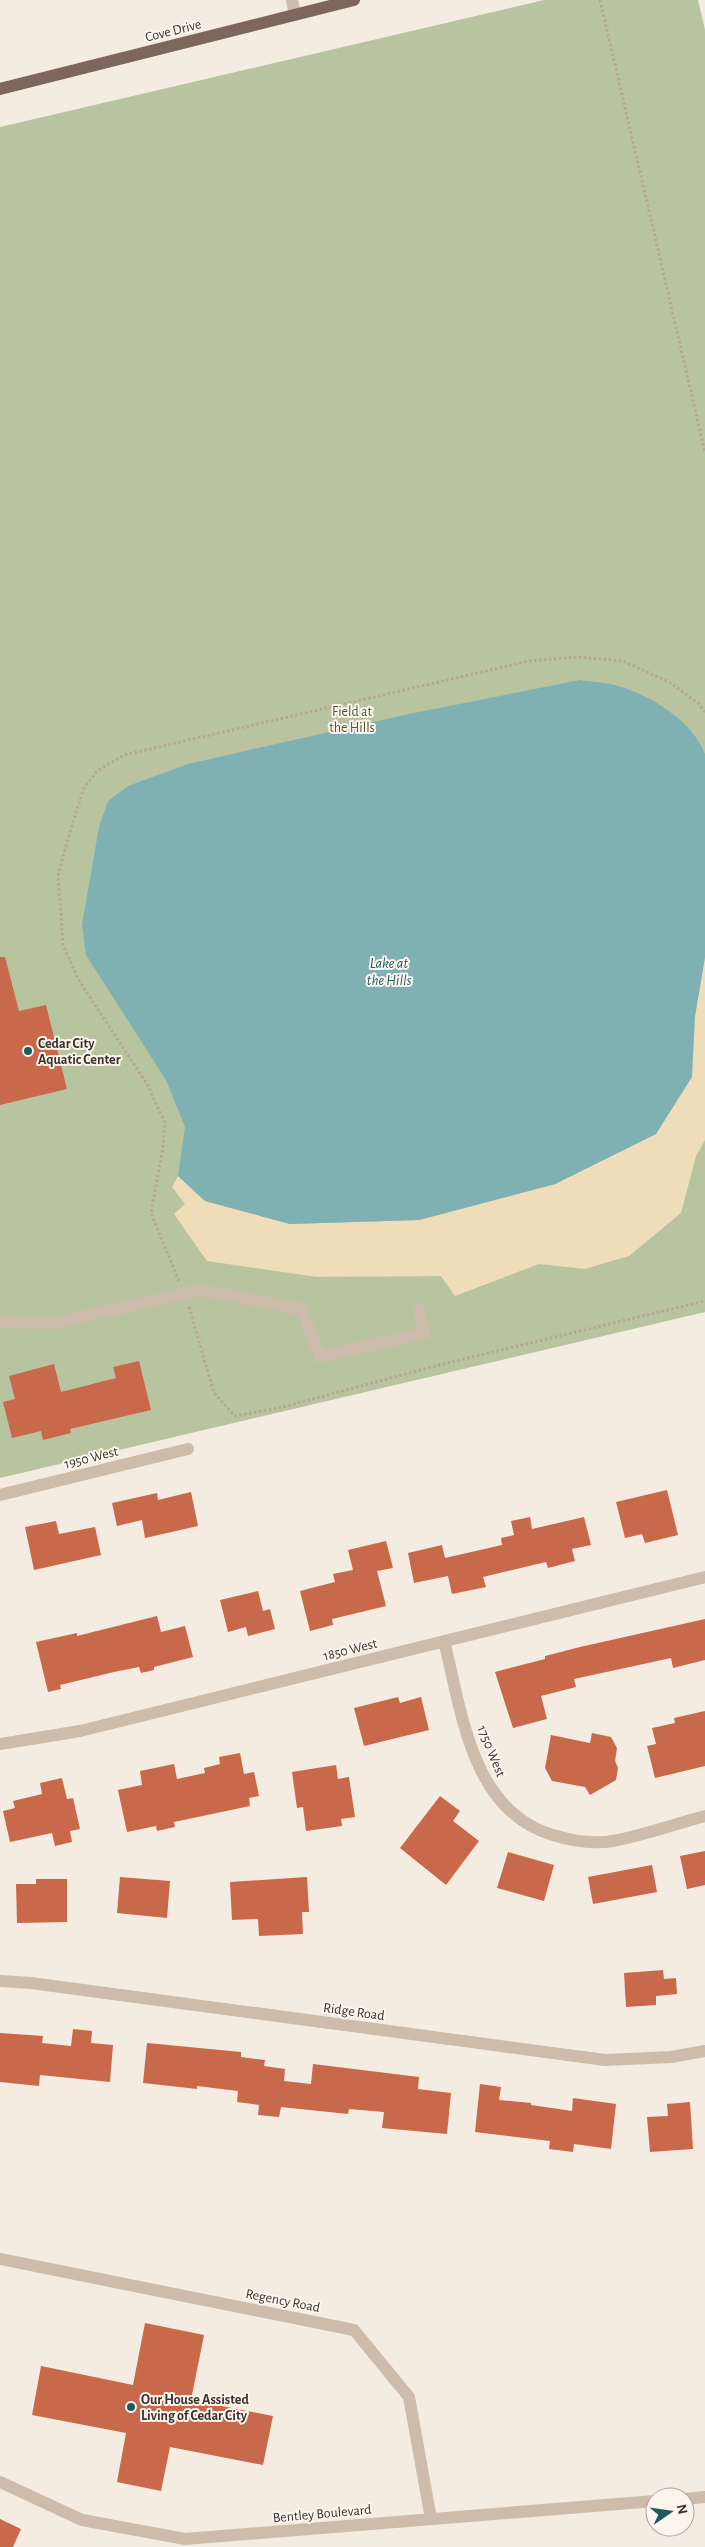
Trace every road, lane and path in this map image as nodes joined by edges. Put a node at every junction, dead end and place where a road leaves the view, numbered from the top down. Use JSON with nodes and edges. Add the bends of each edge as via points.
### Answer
{"nodes":[{"id":1,"x":292,"y":0,"type":"edge"},
{"id":2,"x":354,"y":0,"type":"edge"},
{"id":3,"x":600,"y":0,"type":"edge"},
{"id":4,"x":295,"y":15,"type":"junction"},
{"id":5,"x":0,"y":90,"type":"edge"},
{"id":6,"x":705,"y":452,"type":"edge"},
{"id":7,"x":705,"y":712,"type":"edge"},
{"id":8,"x":184,"y":1293,"type":"junction"},
{"id":9,"x":705,"y":1301,"type":"edge"},
{"id":10,"x":419,"y":1310,"type":"dead end"},
{"id":11,"x":0,"y":1322,"type":"edge"},
{"id":12,"x":188,"y":1448,"type":"dead end"},
{"id":13,"x":0,"y":1495,"type":"edge"},
{"id":14,"x":705,"y":1576,"type":"edge"},
{"id":15,"x":444,"y":1641,"type":"junction"},
{"id":16,"x":0,"y":1744,"type":"edge"},
{"id":17,"x":705,"y":1816,"type":"edge"},
{"id":18,"x":0,"y":1981,"type":"edge"},
{"id":19,"x":705,"y":2051,"type":"edge"},
{"id":20,"x":0,"y":2259,"type":"edge"},
{"id":21,"x":0,"y":2482,"type":"edge"},
{"id":22,"x":645,"y":2502,"type":"edge"},
{"id":23,"x":431,"y":2519,"type":"junction"}],
"edges":[{"from":1,"to":4,"type":"street"},
{"from":2,"to":4,"type":"main road","name":"Cove Drive"},
{"from":3,"to":6,"type":"path"},
{"from":4,"to":5,"type":"main road","name":"Cove Drive"},
{"from":7,"to":8,"type":"path","via":[[671,684],[623,661],[577,657],[529,661],[124,755],[97,772],[83,790],[58,875],[63,945],[78,979],[147,1084],[164,1123],[163,1148],[151,1213]]},
{"from":8,"to":9,"type":"path","via":[[214,1393],[234,1416],[279,1408],[443,1364]]},
{"from":8,"to":10,"type":"street","via":[[200,1290],[302,1309],[320,1357],[424,1333]]},
{"from":8,"to":11,"type":"street","via":[[55,1323]]},
{"from":12,"to":13,"type":"street","name":"1950 West"},
{"from":14,"to":15,"type":"street","name":"1850 West"},
{"from":15,"to":16,"type":"street","name":"1850 West","via":[[80,1731]]},
{"from":15,"to":17,"type":"street","name":"1750 West","via":[[470,1745],[485,1781],[507,1809],[537,1830],[573,1841],[612,1841]]},
{"from":18,"to":19,"type":"street","name":"Ridge Road","via":[[605,2060],[671,2057]]},
{"from":20,"to":23,"type":"street","name":"Regency Road","via":[[354,2330],[408,2397]]},
{"from":21,"to":23,"type":"street","name":"Bentley Boulevard","via":[[82,2520],[185,2539]]},
{"from":22,"to":23,"type":"street","name":"Bentley Boulevard"}]}
